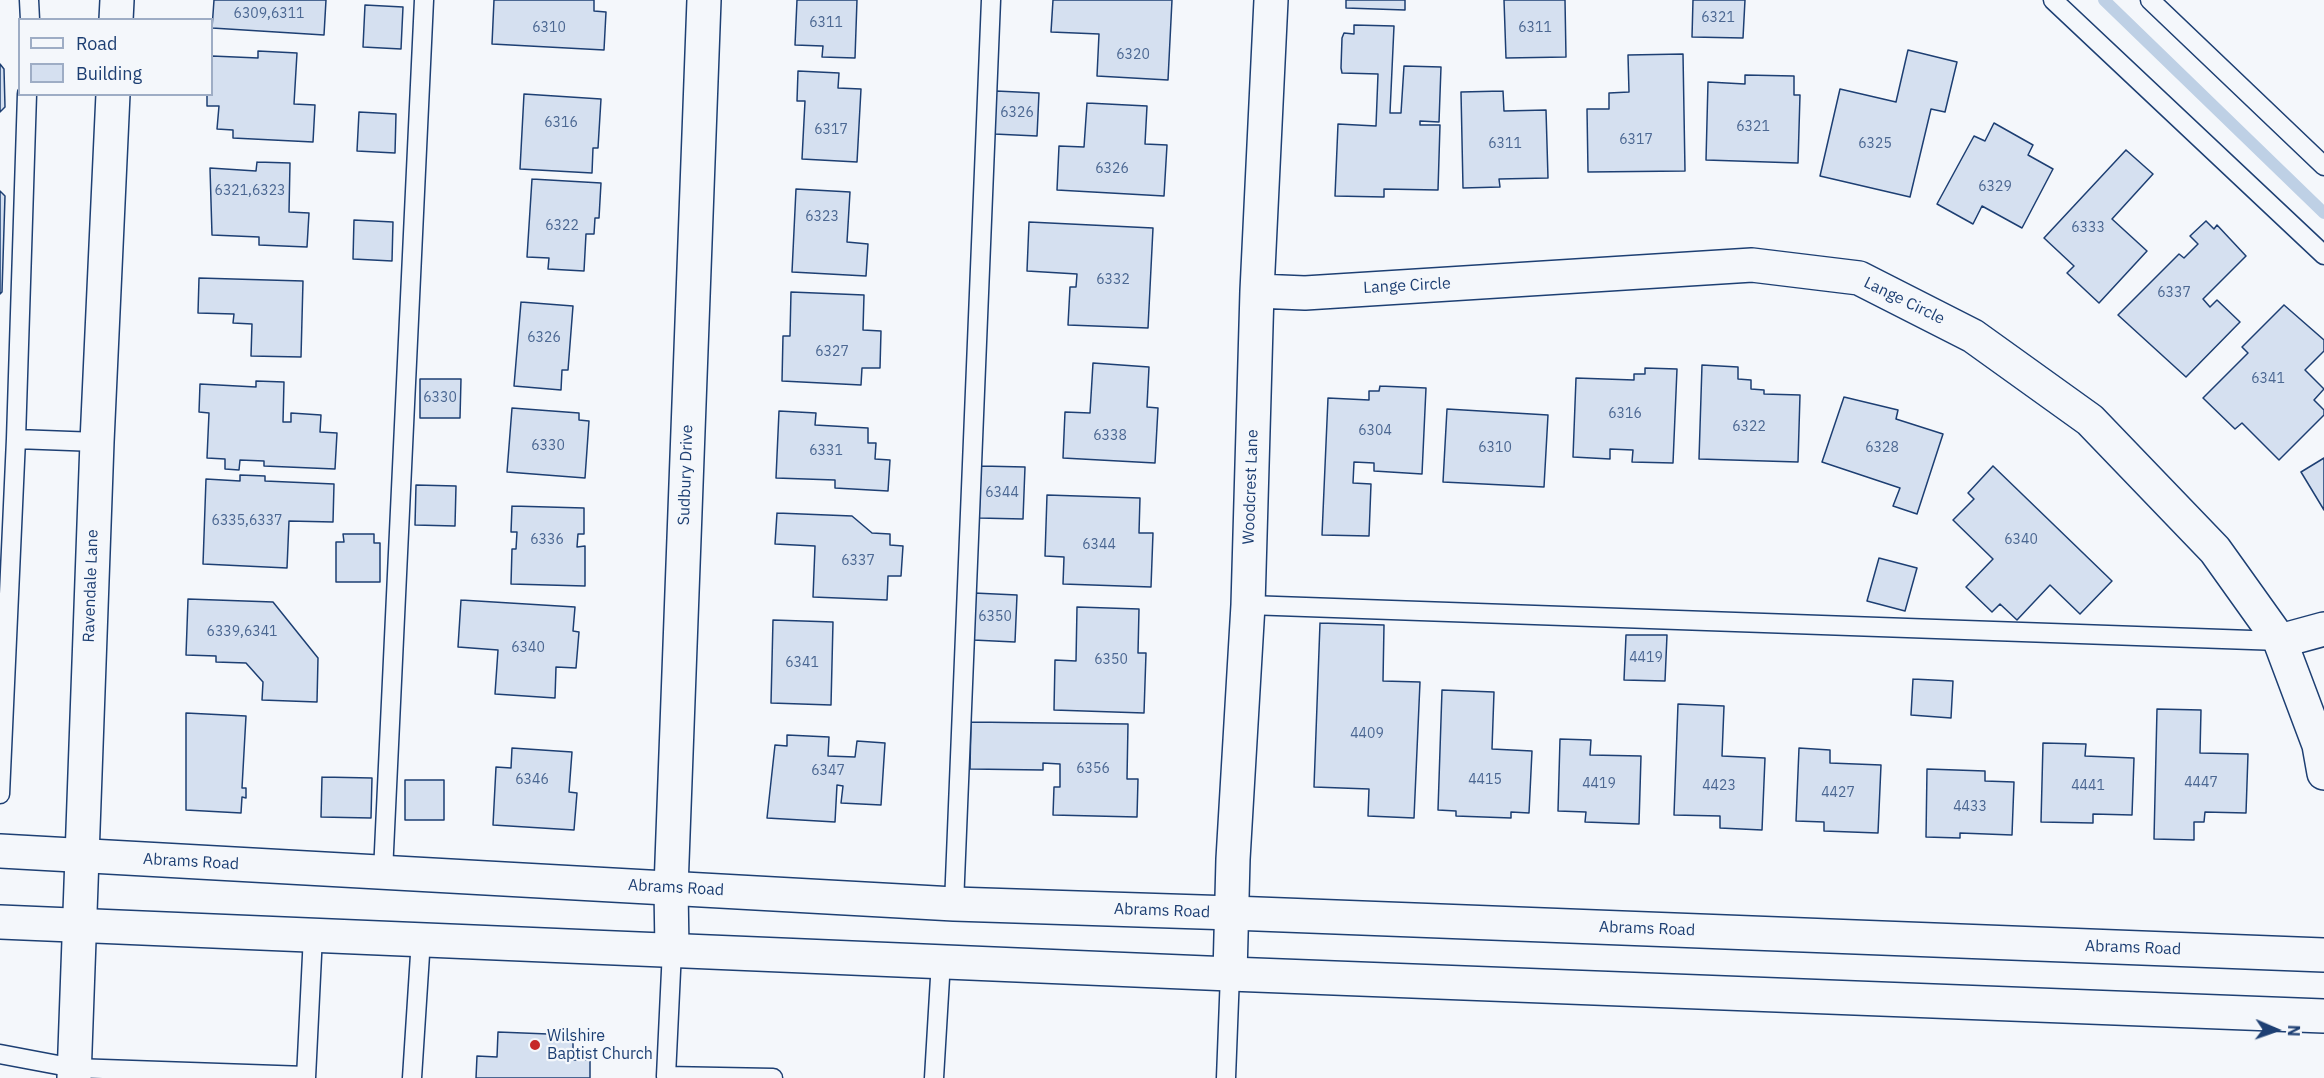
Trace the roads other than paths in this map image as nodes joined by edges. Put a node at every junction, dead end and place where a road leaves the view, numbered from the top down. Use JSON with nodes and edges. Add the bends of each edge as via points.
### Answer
{"nodes":[{"id":1,"x":29,"y":0,"type":"edge"},
{"id":2,"x":117,"y":0,"type":"edge"},
{"id":3,"x":424,"y":0,"type":"edge"},
{"id":4,"x":704,"y":0,"type":"edge"},
{"id":5,"x":991,"y":0,"type":"edge"},
{"id":6,"x":1271,"y":0,"type":"edge"},
{"id":7,"x":2053,"y":0,"type":"edge"},
{"id":8,"x":2150,"y":0,"type":"edge"},
{"id":9,"x":30,"y":18,"type":"edge"},
{"id":10,"x":116,"y":18,"type":"edge"},
{"id":11,"x":27,"y":96,"type":"edge"},
{"id":12,"x":112,"y":96,"type":"edge"},
{"id":13,"x":2324,"y":166,"type":"edge"},
{"id":14,"x":2324,"y":255,"type":"edge"},
{"id":15,"x":1257,"y":291,"type":"junction"},
{"id":16,"x":16,"y":440,"type":"junction"},
{"id":17,"x":97,"y":442,"type":"junction"},
{"id":18,"x":1248,"y":605,"type":"junction"},
{"id":19,"x":2324,"y":629,"type":"edge"},
{"id":20,"x":2280,"y":641,"type":"junction"},
{"id":21,"x":1,"y":747,"type":"edge"},
{"id":22,"x":2324,"y":773,"type":"edge"},
{"id":23,"x":0,"y":795,"type":"edge"},
{"id":24,"x":0,"y":851,"type":"edge"},
{"id":25,"x":81,"y":856,"type":"junction"},
{"id":26,"x":383,"y":872,"type":"junction"},
{"id":27,"x":671,"y":888,"type":"junction"},
{"id":28,"x":954,"y":904,"type":"junction"},
{"id":29,"x":1232,"y":913,"type":"junction"},
{"id":30,"x":0,"y":922,"type":"edge"},
{"id":31,"x":78,"y":924,"type":"junction"},
{"id":32,"x":313,"y":935,"type":"junction"},
{"id":33,"x":421,"y":939,"type":"junction"},
{"id":34,"x":672,"y":950,"type":"junction"},
{"id":35,"x":2324,"y":956,"type":"edge"},
{"id":36,"x":941,"y":961,"type":"junction"},
{"id":37,"x":1230,"y":974,"type":"junction"},
{"id":38,"x":2324,"y":1016,"type":"edge"},
{"id":39,"x":0,"y":1054,"type":"edge"},
{"id":40,"x":74,"y":1073,"type":"edge"},
{"id":41,"x":306,"y":1077,"type":"edge"},
{"id":42,"x":412,"y":1078,"type":"edge"},
{"id":43,"x":773,"y":1078,"type":"edge"},
{"id":44,"x":934,"y":1078,"type":"edge"},
{"id":45,"x":1226,"y":1078,"type":"edge"}],
"edges":[{"from":1,"to":9,"type":"lane"},
{"from":2,"to":10,"type":"main road"},
{"from":3,"to":26,"type":"lane"},
{"from":4,"to":27,"type":"main road","name":"Sudbury Drive"},
{"from":5,"to":28,"type":"lane"},
{"from":6,"to":15,"type":"main road","name":"Woodcrest Lane"},
{"from":7,"to":14,"type":"lane"},
{"from":8,"to":13,"type":"lane"},
{"from":11,"to":16,"type":"lane"},
{"from":12,"to":17,"type":"main road","name":"Ravendale Lane"},
{"from":15,"to":18,"type":"main road","name":"Woodcrest Lane"},
{"from":15,"to":20,"type":"main road","name":"Lange Circle","via":[[1316,292],[1752,265],[1859,278],[1973,336],[2090,420],[2215,550]]},
{"from":16,"to":17,"type":"lane"},
{"from":16,"to":21,"type":"lane"},
{"from":17,"to":25,"type":"main road","name":"Ravendale Lane"},
{"from":18,"to":20,"type":"lane"},
{"from":18,"to":29,"type":"main road","name":"Woodcrest Lane"},
{"from":19,"to":20,"type":"main road"},
{"from":20,"to":22,"type":"main road","name":"Lange Circle","via":[[2319,745]]},
{"from":21,"to":23,"type":"lane"},
{"from":24,"to":25,"type":"main road","name":"Abrams Road"},
{"from":25,"to":26,"type":"main road","name":"Abrams Road"},
{"from":25,"to":31,"type":"main road","name":"Ravendale Lane"},
{"from":26,"to":27,"type":"main road","name":"Abrams Road"},
{"from":27,"to":28,"type":"main road","name":"Abrams Road"},
{"from":27,"to":34,"type":"main road","name":"Sudbury Drive"},
{"from":28,"to":29,"type":"main road","name":"Abrams Road"},
{"from":29,"to":35,"type":"main road","name":"Abrams Road"},
{"from":29,"to":37,"type":"main road","name":"Woodcrest Lane"},
{"from":30,"to":31,"type":"main road"},
{"from":31,"to":32,"type":"main road"},
{"from":31,"to":40,"type":"main road","name":"Ravendale Lane"},
{"from":32,"to":33,"type":"main road"},
{"from":32,"to":41,"type":"lane"},
{"from":33,"to":34,"type":"main road"},
{"from":33,"to":42,"type":"lane"},
{"from":34,"to":36,"type":"main road"},
{"from":34,"to":43,"type":"lane","via":[[666,1076]]},
{"from":36,"to":37,"type":"main road"},
{"from":36,"to":44,"type":"lane"},
{"from":37,"to":38,"type":"main road"},
{"from":37,"to":45,"type":"lane"},
{"from":39,"to":40,"type":"lane"},
{"from":40,"to":41,"type":"lane"}]}
